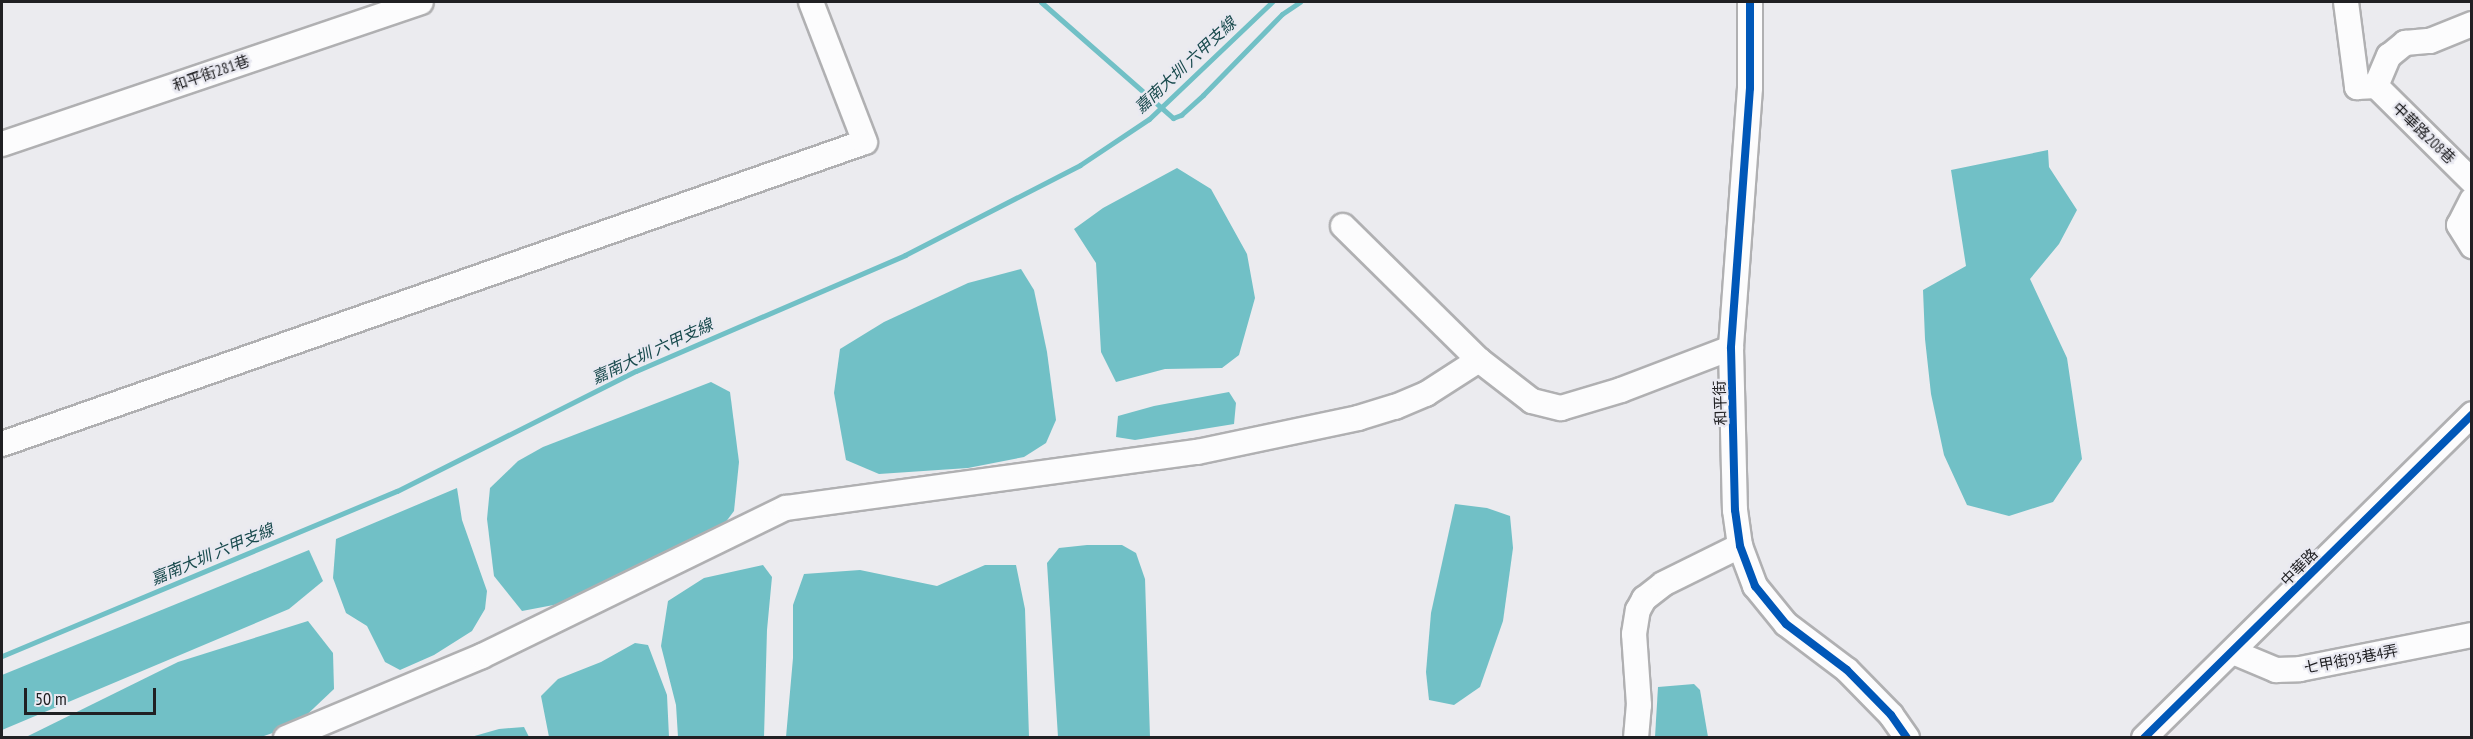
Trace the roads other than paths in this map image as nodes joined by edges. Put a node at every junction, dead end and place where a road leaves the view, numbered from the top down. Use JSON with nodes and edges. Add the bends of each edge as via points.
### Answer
{"nodes":[{"id":1,"x":421,"y":2,"type":"edge"},
{"id":2,"x":811,"y":2,"type":"edge"},
{"id":3,"x":1750,"y":2,"type":"edge"},
{"id":4,"x":2346,"y":2,"type":"edge"},
{"id":5,"x":2472,"y":24,"type":"edge"},
{"id":6,"x":2376,"y":86,"type":"junction"},
{"id":7,"x":2,"y":144,"type":"edge"},
{"id":8,"x":2472,"y":181,"type":"edge"},
{"id":9,"x":2472,"y":200,"type":"edge"},
{"id":10,"x":1343,"y":226,"type":"dead end"},
{"id":11,"x":2472,"y":246,"type":"edge"},
{"id":12,"x":1731,"y":348,"type":"junction"},
{"id":13,"x":1479,"y":360,"type":"junction"},
{"id":14,"x":2472,"y":414,"type":"edge"},
{"id":15,"x":2,"y":444,"type":"edge"},
{"id":16,"x":1740,"y":546,"type":"junction"},
{"id":17,"x":2472,"y":634,"type":"edge"},
{"id":18,"x":2233,"y":652,"type":"junction"},
{"id":19,"x":286,"y":738,"type":"edge"},
{"id":20,"x":1636,"y":738,"type":"edge"},
{"id":21,"x":1907,"y":738,"type":"edge"},
{"id":22,"x":2144,"y":738,"type":"edge"}],
"edges":[{"from":1,"to":7,"type":"street","name":"和平街281巷"},
{"from":2,"to":15,"type":"street","via":[[865,142]]},
{"from":3,"to":12,"type":"street","name":"和平街","via":[[1750,88]]},
{"from":4,"to":6,"type":"street","name":"中華路208巷","via":[[2357,87]]},
{"from":5,"to":6,"type":"street","via":[[2430,41],[2405,43],[2389,56]]},
{"from":6,"to":8,"type":"street","name":"中華路208巷"},
{"from":9,"to":11,"type":"street","via":[[2459,225]]},
{"from":10,"to":13,"type":"street"},
{"from":12,"to":13,"type":"street","via":[[1561,408],[1532,401]]},
{"from":12,"to":16,"type":"street","name":"和平街","via":[[1735,510]]},
{"from":13,"to":19,"type":"street","via":[[1426,394],[1347,420],[1185,453],[786,508],[482,656]]},
{"from":14,"to":18,"type":"street","name":"中華路"},
{"from":16,"to":20,"type":"street","via":[[1663,584],[1644,599],[1638,610],[1634,634],[1639,705]]},
{"from":16,"to":21,"type":"street","name":"和平街","via":[[1755,586],[1786,624],[1847,670],[1891,715]]},
{"from":17,"to":18,"type":"street","name":"七甲街93巷4弄","via":[[2300,669],[2276,670]]},
{"from":18,"to":22,"type":"street","name":"中華路"}]}
